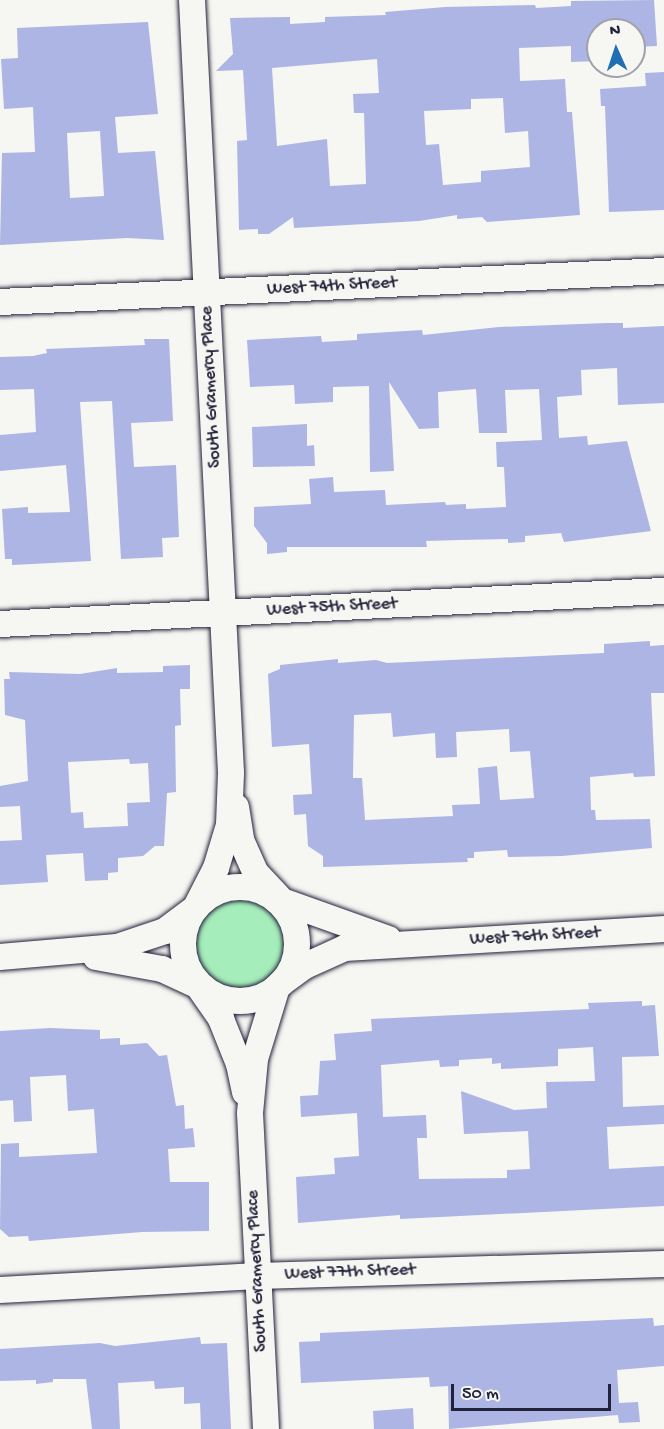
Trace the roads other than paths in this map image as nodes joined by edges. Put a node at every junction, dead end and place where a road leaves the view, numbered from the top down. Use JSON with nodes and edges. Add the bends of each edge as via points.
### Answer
{"nodes":[{"id":1,"x":192,"y":0,"type":"edge"},
{"id":2,"x":664,"y":271,"type":"edge"},
{"id":3,"x":207,"y":294,"type":"junction"},
{"id":4,"x":0,"y":302,"type":"edge"},
{"id":5,"x":664,"y":591,"type":"edge"},
{"id":6,"x":223,"y":613,"type":"junction"},
{"id":7,"x":0,"y":624,"type":"edge"},
{"id":8,"x":231,"y":773,"type":"junction"},
{"id":9,"x":281,"y":900,"type":"junction"},
{"id":10,"x":196,"y":907,"type":"junction"},
{"id":11,"x":664,"y":929,"type":"edge"},
{"id":12,"x":405,"y":944,"type":"junction"},
{"id":13,"x":51,"y":954,"type":"junction"},
{"id":14,"x":0,"y":957,"type":"edge"},
{"id":15,"x":198,"y":986,"type":"junction"},
{"id":16,"x":278,"y":986,"type":"junction"},
{"id":17,"x":250,"y":1113,"type":"junction"},
{"id":18,"x":664,"y":1264,"type":"edge"},
{"id":19,"x":258,"y":1276,"type":"junction"},
{"id":20,"x":0,"y":1290,"type":"edge"},
{"id":21,"x":266,"y":1429,"type":"edge"}],
"edges":[{"from":1,"to":3,"type":"street","name":"South Gramercy Place"},
{"from":2,"to":3,"type":"street","name":"West 74th Street"},
{"from":3,"to":4,"type":"street","name":"West 74th Street"},
{"from":3,"to":6,"type":"street","name":"South Gramercy Place"},
{"from":5,"to":6,"type":"street","name":"West 75th Street"},
{"from":6,"to":7,"type":"street","name":"West 75th Street"},
{"from":6,"to":8,"type":"street","name":"South Gramercy Place"},
{"from":8,"to":9,"type":"street","name":"South Gramercy Place","via":[[241,840],[256,873]]},
{"from":8,"to":10,"type":"street","name":"South Gramercy Place","via":[[229,825],[216,868]]},
{"from":9,"to":10,"type":"street","via":[[259,889],[232,887],[212,894]]},
{"from":9,"to":12,"type":"street","name":"West 76th Street","via":[[332,922]]},
{"from":9,"to":16,"type":"street","via":[[294,921],[298,947],[291,970]]},
{"from":10,"to":13,"type":"street","via":[[165,931],[146,938],[117,947]]},
{"from":10,"to":15,"type":"street","via":[[186,922],[182,946],[186,969]]},
{"from":11,"to":12,"type":"street","name":"West 76th Street"},
{"from":12,"to":16,"type":"street","name":"West 76th Street","via":[[345,948],[305,966]]},
{"from":13,"to":14,"type":"street"},
{"from":13,"to":15,"type":"street","via":[[114,958],[162,969]]},
{"from":15,"to":16,"type":"street","via":[[215,996],[240,1002],[261,997]]},
{"from":15,"to":17,"type":"street","name":"South Gramercy Place","via":[[221,1019],[236,1055]]},
{"from":16,"to":17,"type":"street","name":"South Gramercy Place","via":[[255,1059]]},
{"from":17,"to":19,"type":"street","name":"South Gramercy Place"},
{"from":18,"to":19,"type":"street","name":"West 77th Street"},
{"from":19,"to":20,"type":"street","name":"West 77th Street"},
{"from":19,"to":21,"type":"street","name":"South Gramercy Place"}]}
